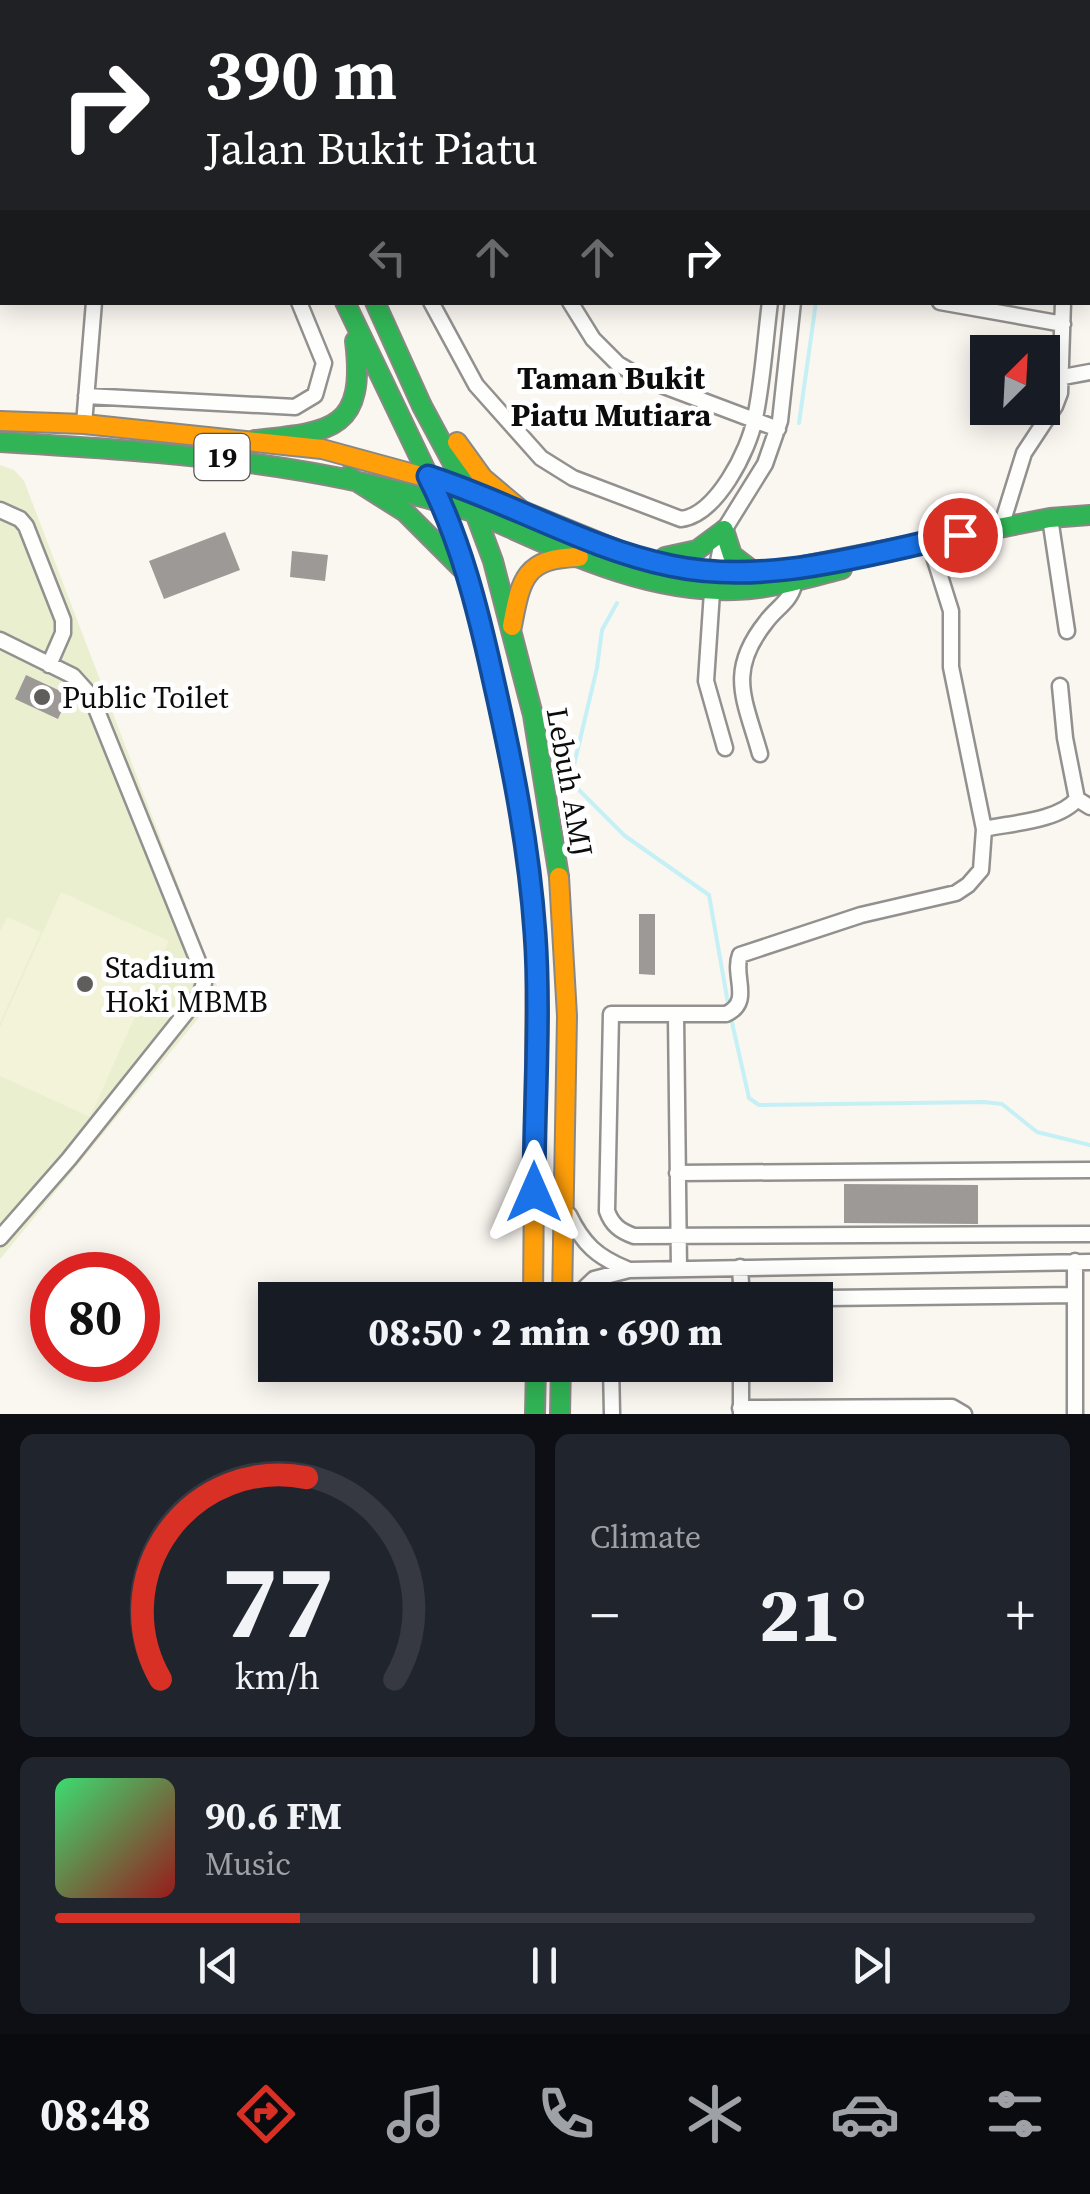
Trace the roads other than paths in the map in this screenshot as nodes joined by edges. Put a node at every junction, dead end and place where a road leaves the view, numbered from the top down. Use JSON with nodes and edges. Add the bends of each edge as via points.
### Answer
{"nodes":[{"id":1,"x":94,"y":305,"type":"edge"},
{"id":2,"x":300,"y":305,"type":"edge"},
{"id":3,"x":376,"y":305,"type":"edge"},
{"id":4,"x":434,"y":305,"type":"edge"},
{"id":5,"x":572,"y":305,"type":"edge"},
{"id":6,"x":770,"y":305,"type":"edge"},
{"id":7,"x":794,"y":305,"type":"edge"},
{"id":8,"x":957,"y":305,"type":"edge"},
{"id":9,"x":1062,"y":305,"type":"edge"},
{"id":10,"x":348,"y":308,"type":"edge"},
{"id":11,"x":1064,"y":324,"type":"junction"},
{"id":12,"x":1090,"y":372,"type":"edge"},
{"id":13,"x":1063,"y":377,"type":"junction"},
{"id":14,"x":413,"y":387,"type":"junction"},
{"id":15,"x":86,"y":396,"type":"junction"},
{"id":16,"x":0,"y":421,"type":"edge"},
{"id":17,"x":755,"y":421,"type":"junction"},
{"id":18,"x":84,"y":424,"type":"junction"},
{"id":19,"x":778,"y":429,"type":"junction"},
{"id":20,"x":254,"y":440,"type":"junction"},
{"id":21,"x":0,"y":442,"type":"edge"},
{"id":22,"x":140,"y":450,"type":"junction"},
{"id":23,"x":348,"y":476,"type":"junction"},
{"id":24,"x":428,"y":476,"type":"junction"},
{"id":25,"x":464,"y":488,"type":"junction"},
{"id":26,"x":440,"y":500,"type":"junction"},
{"id":27,"x":0,"y":510,"type":"edge"},
{"id":28,"x":520,"y":510,"type":"junction"},
{"id":29,"x":476,"y":513,"type":"junction"},
{"id":30,"x":1090,"y":515,"type":"edge"},
{"id":31,"x":1050,"y":518,"type":"junction"},
{"id":32,"x":1001,"y":527,"type":"junction"},
{"id":33,"x":724,"y":530,"type":"junction"},
{"id":34,"x":930,"y":541,"type":"junction"},
{"id":35,"x":630,"y":556,"type":"junction"},
{"id":36,"x":869,"y":556,"type":"junction"},
{"id":37,"x":579,"y":557,"type":"junction"},
{"id":38,"x":754,"y":571,"type":"junction"},
{"id":39,"x":716,"y":572,"type":"junction"},
{"id":40,"x":466,"y":574,"type":"junction"},
{"id":41,"x":794,"y":585,"type":"junction"},
{"id":42,"x":658,"y":586,"type":"junction"},
{"id":43,"x":762,"y":590,"type":"junction"},
{"id":44,"x":712,"y":592,"type":"junction"},
{"id":45,"x":511,"y":631,"type":"junction"},
{"id":46,"x":1067,"y":631,"type":"dead end"},
{"id":47,"x":0,"y":640,"type":"edge"},
{"id":48,"x":49,"y":664,"type":"junction"},
{"id":49,"x":1060,"y":686,"type":"dead end"},
{"id":50,"x":725,"y":748,"type":"dead end"},
{"id":51,"x":760,"y":754,"type":"dead end"},
{"id":52,"x":1083,"y":803,"type":"edge"},
{"id":53,"x":984,"y":829,"type":"junction"},
{"id":54,"x":676,"y":1016,"type":"junction"},
{"id":55,"x":1090,"y":1170,"type":"edge"},
{"id":56,"x":676,"y":1173,"type":"junction"},
{"id":57,"x":564,"y":1205,"type":"junction"},
{"id":58,"x":1090,"y":1234,"type":"edge"},
{"id":59,"x":0,"y":1238,"type":"edge"},
{"id":60,"x":678,"y":1238,"type":"junction"},
{"id":61,"x":1082,"y":1261,"type":"edge"},
{"id":62,"x":740,"y":1266,"type":"junction"},
{"id":63,"x":679,"y":1269,"type":"junction"},
{"id":64,"x":629,"y":1270,"type":"junction"},
{"id":65,"x":533,"y":1282,"type":"edge"},
{"id":66,"x":562,"y":1282,"type":"edge"},
{"id":67,"x":591,"y":1282,"type":"edge"},
{"id":68,"x":741,"y":1282,"type":"edge"},
{"id":69,"x":1075,"y":1295,"type":"junction"},
{"id":70,"x":833,"y":1298,"type":"edge"},
{"id":71,"x":536,"y":1382,"type":"edge"},
{"id":72,"x":561,"y":1382,"type":"edge"},
{"id":73,"x":611,"y":1382,"type":"edge"},
{"id":74,"x":741,"y":1382,"type":"edge"},
{"id":75,"x":740,"y":1411,"type":"edge"},
{"id":76,"x":853,"y":1411,"type":"edge"},
{"id":77,"x":535,"y":1414,"type":"edge"},
{"id":78,"x":560,"y":1414,"type":"edge"},
{"id":79,"x":612,"y":1414,"type":"edge"},
{"id":80,"x":964,"y":1414,"type":"edge"},
{"id":81,"x":1075,"y":1414,"type":"edge"}],
"edges":[{"from":1,"to":15,"type":"street"},
{"from":2,"to":15,"type":"street","via":[[324,363],[315,395],[295,407]]},
{"from":3,"to":14,"type":"main road","name":"Lebuh AMJ"},
{"from":4,"to":17,"type":"street","via":[[476,386],[541,458],[666,515],[693,517],[712,502]]},
{"from":5,"to":17,"type":"street","via":[[618,364]]},
{"from":6,"to":17,"type":"street"},
{"from":7,"to":19,"type":"street"},
{"from":8,"to":11,"type":"street"},
{"from":9,"to":11,"type":"street"},
{"from":10,"to":20,"type":"main road","via":[[360,374],[346,415],[310,434]]},
{"from":10,"to":24,"type":"main road","name":"Lebuh AMJ"},
{"from":11,"to":13,"type":"street"},
{"from":12,"to":13,"type":"street"},
{"from":13,"to":32,"type":"street","via":[[1055,406],[1024,453]]},
{"from":14,"to":25,"type":"main road","name":"Lebuh AMJ"},
{"from":14,"to":28,"type":"main road","via":[[483,478]]},
{"from":15,"to":18,"type":"street"},
{"from":16,"to":18,"type":"main road","number":"19"},
{"from":17,"to":19,"type":"street"},
{"from":18,"to":20,"type":"main road","number":"19"},
{"from":18,"to":22,"type":"main road","via":[[88,442]]},
{"from":19,"to":33,"type":"street","via":[[765,464]]},
{"from":20,"to":24,"type":"main road","number":"19","via":[[322,448]]},
{"from":21,"to":22,"type":"main road","number":"19"},
{"from":22,"to":23,"type":"main road","number":"19"},
{"from":23,"to":26,"type":"main road","number":"19"},
{"from":23,"to":40,"type":"main road","via":[[404,512]]},
{"from":24,"to":25,"type":"main road"},
{"from":24,"to":26,"type":"main road","name":"Lebuh AMJ"},
{"from":25,"to":28,"type":"main road"},
{"from":25,"to":29,"type":"main road","name":"Lebuh AMJ"},
{"from":26,"to":29,"type":"main road"},
{"from":26,"to":40,"type":"main road","name":"Lebuh AMJ"},
{"from":27,"to":48,"type":"street","via":[[26,526],[63,620]]},
{"from":28,"to":35,"type":"main road"},
{"from":29,"to":37,"type":"main road"},
{"from":29,"to":45,"type":"main road","name":"Lebuh AMJ"},
{"from":30,"to":31,"type":"main road"},
{"from":31,"to":32,"type":"main road"},
{"from":31,"to":46,"type":"street"},
{"from":32,"to":34,"type":"main road"},
{"from":33,"to":35,"type":"main road","via":[[686,556]]},
{"from":33,"to":38,"type":"main road","via":[[734,561]]},
{"from":33,"to":39,"type":"street"},
{"from":34,"to":36,"type":"main road"},
{"from":34,"to":53,"type":"street","via":[[951,610],[951,667]]},
{"from":35,"to":39,"type":"main road"},
{"from":36,"to":38,"type":"main road"},
{"from":36,"to":41,"type":"main road"},
{"from":37,"to":42,"type":"main road"},
{"from":37,"to":45,"type":"main road","via":[[554,556],[524,574]]},
{"from":38,"to":39,"type":"main road"},
{"from":39,"to":42,"type":"main road","via":[[691,584]]},
{"from":39,"to":43,"type":"main road","via":[[726,583]]},
{"from":40,"to":65,"type":"main road","name":"Lebuh AMJ","via":[[506,734],[531,884]]},
{"from":41,"to":43,"type":"main road"},
{"from":41,"to":51,"type":"street","via":[[742,662],[742,689]]},
{"from":42,"to":44,"type":"main road"},
{"from":43,"to":44,"type":"main road"},
{"from":44,"to":50,"type":"street","via":[[706,680]]},
{"from":45,"to":57,"type":"main road","name":"Lebuh AMJ","via":[[538,742],[563,920]]},
{"from":47,"to":48,"type":"street"},
{"from":48,"to":59,"type":"street","via":[[91,696],[204,983]]},
{"from":49,"to":52,"type":"street","via":[[1065,738]]},
{"from":52,"to":53,"type":"street"},
{"from":53,"to":54,"type":"street","via":[[981,870],[956,893],[861,915],[740,955],[742,994],[731,1012]]},
{"from":54,"to":56,"type":"street"},
{"from":54,"to":60,"type":"street","via":[[611,1014],[607,1211],[621,1232]]},
{"from":55,"to":56,"type":"street"},
{"from":56,"to":60,"type":"street"},
{"from":57,"to":64,"type":"street","via":[[594,1254]]},
{"from":57,"to":66,"type":"main road","name":"Lebuh AMJ"},
{"from":58,"to":60,"type":"street"},
{"from":60,"to":63,"type":"street"},
{"from":61,"to":62,"type":"street"},
{"from":61,"to":69,"type":"street"},
{"from":62,"to":63,"type":"street"},
{"from":62,"to":68,"type":"street"},
{"from":63,"to":64,"type":"street"},
{"from":64,"to":67,"type":"street"},
{"from":69,"to":70,"type":"street"},
{"from":69,"to":81,"type":"street"},
{"from":71,"to":77,"type":"main road"},
{"from":72,"to":78,"type":"main road"},
{"from":73,"to":79,"type":"street"},
{"from":74,"to":75,"type":"street"},
{"from":75,"to":76,"type":"street"},
{"from":76,"to":80,"type":"street","via":[[952,1407]]}]}
